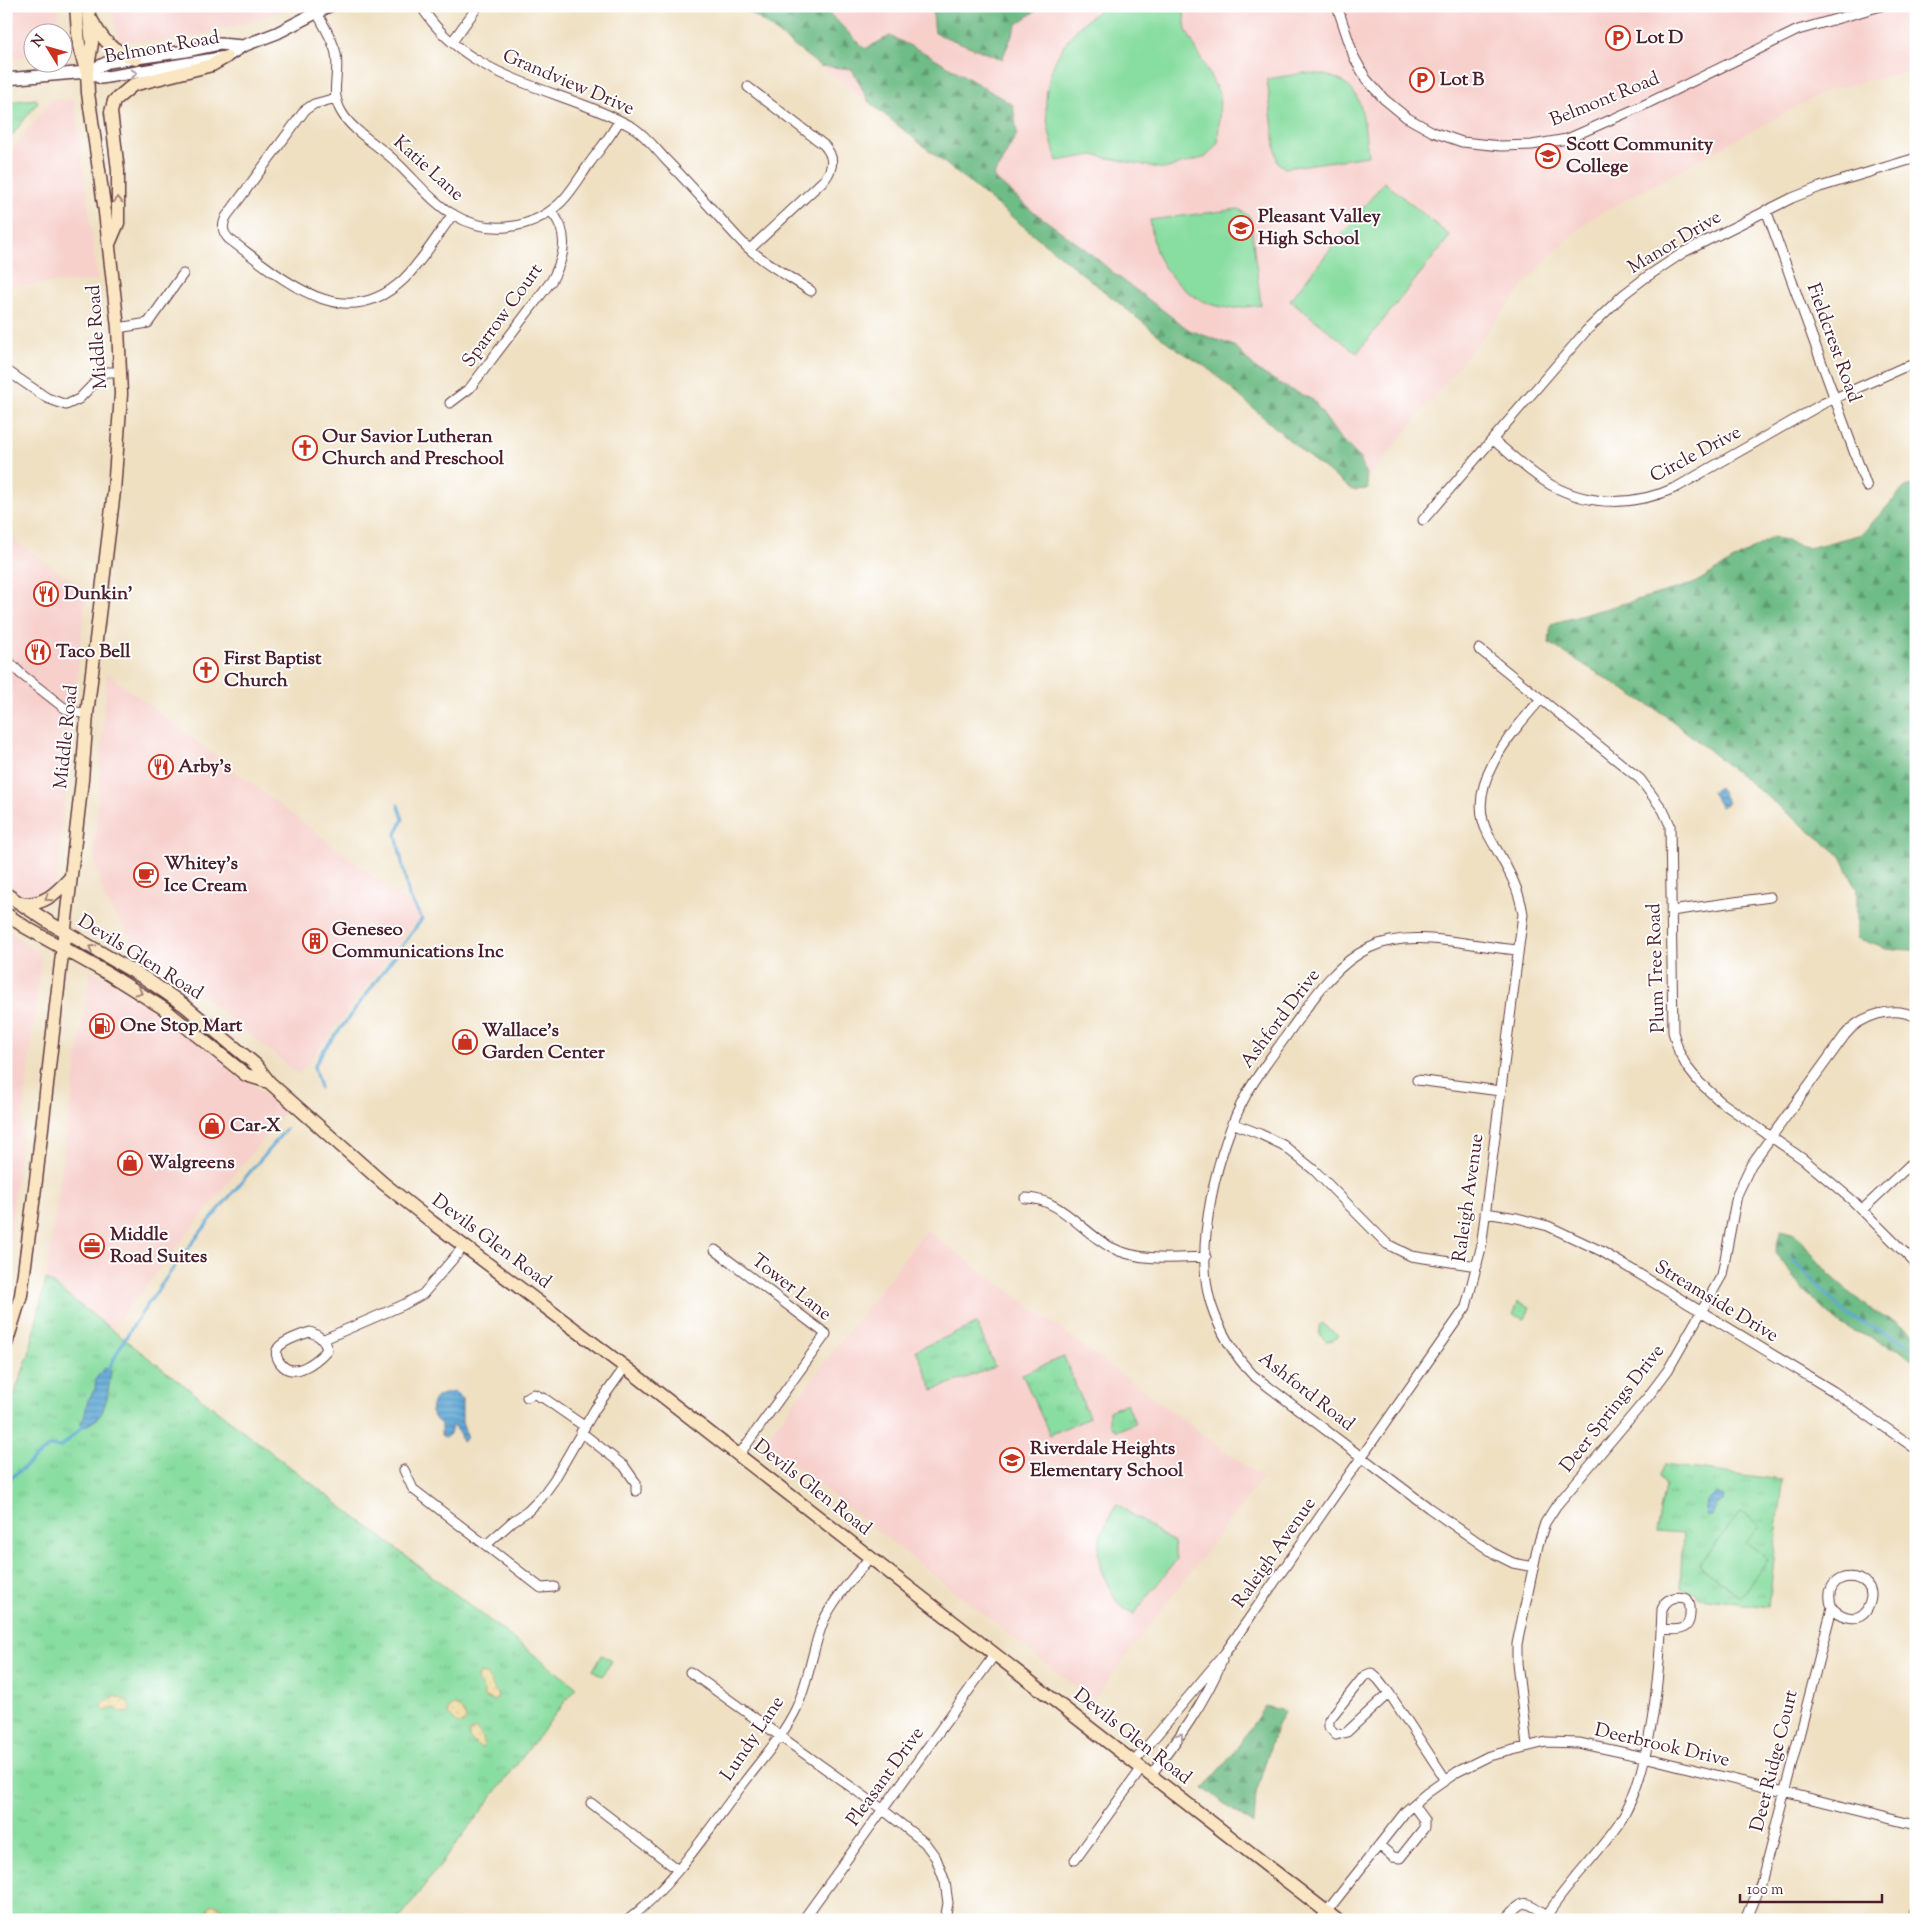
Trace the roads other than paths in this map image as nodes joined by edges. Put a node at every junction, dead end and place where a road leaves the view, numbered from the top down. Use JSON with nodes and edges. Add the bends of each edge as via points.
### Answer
{"nodes":[{"id":1,"x":76,"y":6,"type":"edge"},
{"id":2,"x":329,"y":6,"type":"edge"},
{"id":3,"x":421,"y":6,"type":"edge"},
{"id":4,"x":478,"y":6,"type":"edge"},
{"id":5,"x":1337,"y":6,"type":"edge"},
{"id":6,"x":1881,"y":6,"type":"edge"},
{"id":7,"x":88,"y":10,"type":"edge"},
{"id":8,"x":315,"y":10,"type":"edge"},
{"id":9,"x":452,"y":42,"type":"junction"},
{"id":10,"x":243,"y":46,"type":"junction"},
{"id":11,"x":226,"y":57,"type":"junction"},
{"id":12,"x":136,"y":59,"type":"junction"},
{"id":13,"x":87,"y":72,"type":"junction"},
{"id":14,"x":6,"y":80,"type":"edge"},
{"id":15,"x":748,"y":87,"type":"dead end"},
{"id":16,"x":336,"y":98,"type":"junction"},
{"id":17,"x":620,"y":121,"type":"junction"},
{"id":18,"x":1916,"y":158,"type":"edge"},
{"id":19,"x":1766,"y":210,"type":"junction"},
{"id":20,"x":551,"y":211,"type":"junction"},
{"id":21,"x":453,"y":214,"type":"junction"},
{"id":22,"x":108,"y":247,"type":"junction"},
{"id":23,"x":750,"y":249,"type":"junction"},
{"id":24,"x":184,"y":274,"type":"dead end"},
{"id":25,"x":811,"y":291,"type":"dead end"},
{"id":26,"x":118,"y":328,"type":"junction"},
{"id":27,"x":1916,"y":364,"type":"edge"},
{"id":28,"x":6,"y":370,"type":"edge"},
{"id":29,"x":120,"y":372,"type":"junction"},
{"id":30,"x":1836,"y":398,"type":"junction"},
{"id":31,"x":450,"y":403,"type":"dead end"},
{"id":32,"x":1493,"y":440,"type":"junction"},
{"id":33,"x":1867,"y":487,"type":"dead end"},
{"id":34,"x":1423,"y":520,"type":"dead end"},
{"id":35,"x":1479,"y":649,"type":"dead end"},
{"id":36,"x":6,"y":659,"type":"edge"},
{"id":37,"x":1541,"y":699,"type":"junction"},
{"id":38,"x":87,"y":714,"type":"junction"},
{"id":39,"x":70,"y":878,"type":"junction"},
{"id":40,"x":6,"y":894,"type":"edge"},
{"id":41,"x":1770,"y":897,"type":"dead end"},
{"id":42,"x":20,"y":903,"type":"junction"},
{"id":43,"x":1670,"y":912,"type":"junction"},
{"id":44,"x":6,"y":914,"type":"edge"},
{"id":45,"x":64,"y":931,"type":"junction"},
{"id":46,"x":62,"y":948,"type":"junction"},
{"id":47,"x":1518,"y":950,"type":"junction"},
{"id":48,"x":1916,"y":1017,"type":"edge"},
{"id":49,"x":1417,"y":1080,"type":"dead end"},
{"id":50,"x":269,"y":1082,"type":"junction"},
{"id":51,"x":1500,"y":1091,"type":"junction"},
{"id":52,"x":1232,"y":1123,"type":"junction"},
{"id":53,"x":1772,"y":1137,"type":"junction"},
{"id":54,"x":1916,"y":1159,"type":"edge"},
{"id":55,"x":1024,"y":1198,"type":"dead end"},
{"id":56,"x":1862,"y":1210,"type":"junction"},
{"id":57,"x":1485,"y":1213,"type":"junction"},
{"id":58,"x":464,"y":1246,"type":"junction"},
{"id":59,"x":715,"y":1250,"type":"dead end"},
{"id":60,"x":1206,"y":1257,"type":"junction"},
{"id":61,"x":1916,"y":1264,"type":"edge"},
{"id":62,"x":1477,"y":1266,"type":"junction"},
{"id":63,"x":1702,"y":1313,"type":"junction"},
{"id":64,"x":322,"y":1340,"type":"junction"},
{"id":65,"x":6,"y":1344,"type":"edge"},
{"id":66,"x":624,"y":1367,"type":"junction"},
{"id":67,"x":527,"y":1398,"type":"dead end"},
{"id":68,"x":583,"y":1429,"type":"junction"},
{"id":69,"x":1916,"y":1450,"type":"edge"},
{"id":70,"x":739,"y":1455,"type":"junction"},
{"id":71,"x":1362,"y":1455,"type":"junction"},
{"id":72,"x":404,"y":1470,"type":"dead end"},
{"id":73,"x":636,"y":1491,"type":"dead end"},
{"id":74,"x":486,"y":1545,"type":"junction"},
{"id":75,"x":870,"y":1557,"type":"junction"},
{"id":76,"x":1534,"y":1567,"type":"junction"},
{"id":77,"x":554,"y":1587,"type":"dead end"},
{"id":78,"x":1832,"y":1608,"type":"junction"},
{"id":79,"x":1661,"y":1629,"type":"dead end"},
{"id":80,"x":1225,"y":1653,"type":"junction"},
{"id":81,"x":995,"y":1654,"type":"junction"},
{"id":82,"x":690,"y":1672,"type":"dead end"},
{"id":83,"x":1389,"y":1693,"type":"junction"},
{"id":84,"x":779,"y":1735,"type":"junction"},
{"id":85,"x":1528,"y":1746,"type":"junction"},
{"id":86,"x":1644,"y":1757,"type":"junction"},
{"id":87,"x":1142,"y":1768,"type":"junction"},
{"id":88,"x":1446,"y":1780,"type":"junction"},
{"id":89,"x":1784,"y":1792,"type":"junction"},
{"id":90,"x":591,"y":1803,"type":"dead end"},
{"id":91,"x":1413,"y":1806,"type":"junction"},
{"id":92,"x":882,"y":1809,"type":"junction"},
{"id":93,"x":1916,"y":1825,"type":"edge"},
{"id":94,"x":1379,"y":1845,"type":"junction"},
{"id":95,"x":1075,"y":1860,"type":"dead end"},
{"id":96,"x":678,"y":1870,"type":"junction"},
{"id":97,"x":1916,"y":1908,"type":"edge"},
{"id":98,"x":1328,"y":1917,"type":"edge"},
{"id":99,"x":1546,"y":1917,"type":"edge"},
{"id":100,"x":628,"y":1920,"type":"edge"},
{"id":101,"x":802,"y":1920,"type":"edge"},
{"id":102,"x":945,"y":1920,"type":"edge"},
{"id":103,"x":1505,"y":1920,"type":"edge"},
{"id":104,"x":1746,"y":1920,"type":"edge"},
{"id":105,"x":1910,"y":1920,"type":"edge"}],
"edges":[{"from":1,"to":13,"type":"main road","name":"Middle Road","via":[[79,46]]},
{"from":2,"to":8,"type":"street","name":"Belmont Road"},
{"from":3,"to":9,"type":"street","name":"Grandview Drive","via":[[434,25]]},
{"from":4,"to":9,"type":"street"},
{"from":5,"to":6,"type":"street","name":"Belmont Road","via":[[1354,58],[1366,79],[1384,99],[1406,117],[1434,132],[1462,142],[1501,146],[1567,139],[1798,30]]},
{"from":7,"to":12,"type":"main road","via":[[109,45]]},
{"from":7,"to":13,"type":"main road","name":"Middle Road","via":[[92,43]]},
{"from":8,"to":10,"type":"street","name":"Belmont Road","via":[[277,33]]},
{"from":8,"to":16,"type":"street","name":"Katie Lane","via":[[336,53]]},
{"from":9,"to":17,"type":"street","name":"Grandview Drive","via":[[520,83]]},
{"from":10,"to":11,"type":"street","name":"Belmont Road"},
{"from":10,"to":12,"type":"street","name":"Belmont Road","via":[[219,44]]},
{"from":13,"to":11,"type":"street","name":"Belmont Road","one_way":true,"via":[[101,78]]},
{"from":22,"to":11,"type":"main road","one_way":true,"via":[[118,223],[118,170],[111,112],[114,101],[133,85],[212,65]]},
{"from":12,"to":13,"type":"street","name":"Belmont Road","via":[[108,62]]},
{"from":13,"to":14,"type":"street","name":"Belmont Road"},
{"from":13,"to":22,"type":"main road","name":"Middle Road"},
{"from":15,"to":23,"type":"street","via":[[824,145],[833,164],[825,179]]},
{"from":16,"to":21,"type":"street","name":"Katie Lane","via":[[348,121]]},
{"from":16,"to":21,"type":"street","via":[[305,110],[226,217],[223,224],[226,236],[294,286],[318,299],[347,303],[374,298],[404,279]]},
{"from":17,"to":20,"type":"street","name":"Katie Lane","via":[[567,195]]},
{"from":17,"to":23,"type":"street","name":"Grandview Drive","via":[[645,137]]},
{"from":18,"to":19,"type":"street","name":"Manor Drive","via":[[1820,187]]},
{"from":19,"to":30,"type":"street","name":"Fieldcrest Road"},
{"from":19,"to":32,"type":"street","name":"Manor Drive","via":[[1684,252],[1624,294],[1586,331]]},
{"from":20,"to":21,"type":"street","name":"Katie Lane","via":[[526,224],[497,228],[470,223]]},
{"from":20,"to":31,"type":"street","name":"Sparrow Court","via":[[561,224],[564,244],[552,280],[470,388]]},
{"from":22,"to":26,"type":"main road","name":"Middle Road"},
{"from":23,"to":25,"type":"street","name":"Grandview Drive"},
{"from":24,"to":26,"type":"street","via":[[148,323]]},
{"from":26,"to":29,"type":"main road","name":"Middle Road"},
{"from":27,"to":30,"type":"street","name":"Circle Drive"},
{"from":28,"to":29,"type":"street","via":[[59,404],[79,399],[103,374]]},
{"from":29,"to":38,"type":"main road","name":"Middle Road","via":[[114,491]]},
{"from":30,"to":32,"type":"street","name":"Circle Drive","via":[[1661,495],[1621,502],[1580,497],[1551,485]]},
{"from":30,"to":33,"type":"street","name":"Fieldcrest Road"},
{"from":32,"to":34,"type":"street","name":"Manor Drive"},
{"from":35,"to":37,"type":"street","name":"Plum Tree Road"},
{"from":36,"to":38,"type":"street","via":[[70,711]]},
{"from":37,"to":43,"type":"street","name":"Plum Tree Road","via":[[1640,779],[1663,810],[1670,825]]},
{"from":37,"to":47,"type":"street","name":"Raleigh Avenue","via":[[1497,756],[1488,772],[1482,800],[1486,831],[1513,878],[1520,898],[1523,914]]},
{"from":38,"to":39,"type":"main road","name":"Middle Road"},
{"from":39,"to":42,"type":"main road","one_way":true,"via":[[41,903]]},
{"from":39,"to":45,"type":"main road","name":"Middle Road"},
{"from":40,"to":42,"type":"main road","name":"Devils Glen Road"},
{"from":41,"to":43,"type":"street"},
{"from":42,"to":45,"type":"main road","name":"Devils Glen Road"},
{"from":43,"to":53,"type":"street","name":"Plum Tree Road","via":[[1673,1032],[1679,1052],[1687,1067],[1721,1102]]},
{"from":44,"to":46,"type":"main road","name":"Devils Glen Road"},
{"from":45,"to":46,"type":"main road","name":"Middle Road"},
{"from":50,"to":45,"type":"main road","name":"Devils Glen Road","one_way":true,"via":[[256,1065],[184,1005]]},
{"from":46,"to":50,"type":"main road","name":"Devils Glen Road","one_way":true,"via":[[163,1008],[246,1075]]},
{"from":46,"to":65,"type":"main road","name":"Middle Road","via":[[21,1295]]},
{"from":47,"to":51,"type":"street","name":"Raleigh Avenue"},
{"from":47,"to":52,"type":"street","name":"Ashford Drive","via":[[1437,940],[1399,939],[1369,948],[1324,983],[1259,1074]]},
{"from":48,"to":53,"type":"street","name":"Deer Springs Drive","via":[[1894,1012],[1875,1014],[1858,1023],[1845,1035]]},
{"from":49,"to":51,"type":"street"},
{"from":50,"to":58,"type":"main road","name":"Devils Glen Road","via":[[383,1183]]},
{"from":51,"to":57,"type":"street","name":"Raleigh Avenue"},
{"from":52,"to":60,"type":"street","name":"Ashford Road","via":[[1215,1176],[1205,1233]]},
{"from":52,"to":62,"type":"street","via":[[1283,1145],[1314,1170],[1387,1244],[1412,1256]]},
{"from":53,"to":56,"type":"street","name":"Plum Tree Road"},
{"from":53,"to":63,"type":"street","name":"Deer Springs Drive","via":[[1751,1165],[1737,1195],[1722,1275]]},
{"from":54,"to":56,"type":"street"},
{"from":55,"to":60,"type":"street","via":[[1038,1198],[1060,1210],[1109,1246],[1124,1253],[1164,1259]]},
{"from":56,"to":61,"type":"street","name":"Plum Tree Road"},
{"from":57,"to":62,"type":"street","name":"Raleigh Avenue"},
{"from":57,"to":63,"type":"street","name":"Streamside Drive","via":[[1548,1226],[1573,1237]]},
{"from":58,"to":64,"type":"street","via":[[423,1294]]},
{"from":58,"to":66,"type":"main road","name":"Devils Glen Road"},
{"from":59,"to":70,"type":"street","name":"Tower Lane","via":[[826,1334]]},
{"from":60,"to":71,"type":"street","name":"Ashford Road","via":[[1210,1302],[1237,1358],[1294,1407]]},
{"from":62,"to":71,"type":"street","name":"Raleigh Avenue","via":[[1466,1307]]},
{"from":63,"to":69,"type":"street","name":"Streamside Drive","via":[[1833,1390]]},
{"from":63,"to":76,"type":"street","name":"Deer Springs Drive","via":[[1647,1398],[1556,1506],[1545,1523]]},
{"from":64,"to":64,"type":"street","via":[[310,1332],[298,1335],[278,1347],[278,1360],[288,1370],[303,1369],[327,1350]]},
{"from":66,"to":68,"type":"street"},
{"from":66,"to":70,"type":"main road","name":"Devils Glen Road"},
{"from":67,"to":68,"type":"street","via":[[534,1394],[545,1399]]},
{"from":68,"to":73,"type":"street","via":[[624,1466],[636,1483]]},
{"from":68,"to":74,"type":"street","via":[[541,1498]]},
{"from":70,"to":75,"type":"main road","name":"Devils Glen Road"},
{"from":71,"to":76,"type":"street","name":"Ashford Road","via":[[1429,1508],[1495,1554],[1513,1564]]},
{"from":71,"to":80,"type":"street","name":"Raleigh Avenue"},
{"from":72,"to":74,"type":"street","via":[[413,1489]]},
{"from":74,"to":77,"type":"street","via":[[541,1588]]},
{"from":75,"to":81,"type":"main road","name":"Devils Glen Road"},
{"from":75,"to":84,"type":"street","name":"Lundy Lane","via":[[834,1603],[824,1622],[795,1711]]},
{"from":76,"to":85,"type":"street","name":"Deer Springs Drive","via":[[1517,1644],[1516,1663]]},
{"from":78,"to":78,"type":"street","name":"Deer Ridge Court","via":[[1829,1594],[1840,1578],[1860,1578],[1868,1585],[1871,1598],[1861,1616],[1845,1618]]},
{"from":78,"to":89,"type":"street","name":"Deer Ridge Court"},
{"from":79,"to":86,"type":"street","via":[[1651,1728]]},
{"from":80,"to":87,"type":"street","name":"Raleigh Avenue"},
{"from":87,"to":80,"type":"street","name":"Raleigh Avenue","one_way":true,"via":[[1190,1723],[1212,1686]]},
{"from":81,"to":87,"type":"main road","name":"Devils Glen Road"},
{"from":81,"to":92,"type":"street","name":"Pleasant Drive"},
{"from":82,"to":84,"type":"street"},
{"from":83,"to":83,"type":"street","via":[[1371,1673],[1364,1676],[1329,1720],[1329,1728],[1336,1735],[1347,1732]]},
{"from":83,"to":88,"type":"street"},
{"from":84,"to":92,"type":"street"},
{"from":84,"to":96,"type":"street","name":"Lundy Lane"},
{"from":85,"to":86,"type":"street","name":"Deerbrook Drive","via":[[1546,1742],[1579,1743]]},
{"from":85,"to":88,"type":"street","name":"Deerbrook Drive","via":[[1489,1756]]},
{"from":86,"to":89,"type":"street","name":"Deerbrook Drive"},
{"from":86,"to":99,"type":"street","via":[[1634,1795],[1619,1823]]},
{"from":87,"to":95,"type":"street"},
{"from":87,"to":98,"type":"main road","name":"Devils Glen Road"},
{"from":88,"to":91,"type":"street","name":"Deerbrook Drive"},
{"from":89,"to":93,"type":"street","name":"Deerbrook Drive"},
{"from":89,"to":104,"type":"street","name":"Deer Ridge Court","via":[[1761,1883]]},
{"from":90,"to":96,"type":"street"},
{"from":91,"to":94,"type":"street","name":"Deerbrook Drive"},
{"from":91,"to":94,"type":"street","via":[[1424,1820],[1424,1828],[1400,1858],[1393,1857]]},
{"from":92,"to":101,"type":"street","name":"Pleasant Drive"},
{"from":92,"to":102,"type":"street","via":[[925,1843],[936,1858],[945,1882],[948,1903]]},
{"from":94,"to":98,"type":"street","name":"Deerbrook Drive"},
{"from":96,"to":100,"type":"street","name":"Lundy Lane","via":[[651,1902]]},
{"from":97,"to":105,"type":"street"},
{"from":99,"to":103,"type":"street","via":[[1524,1903]]}]}
